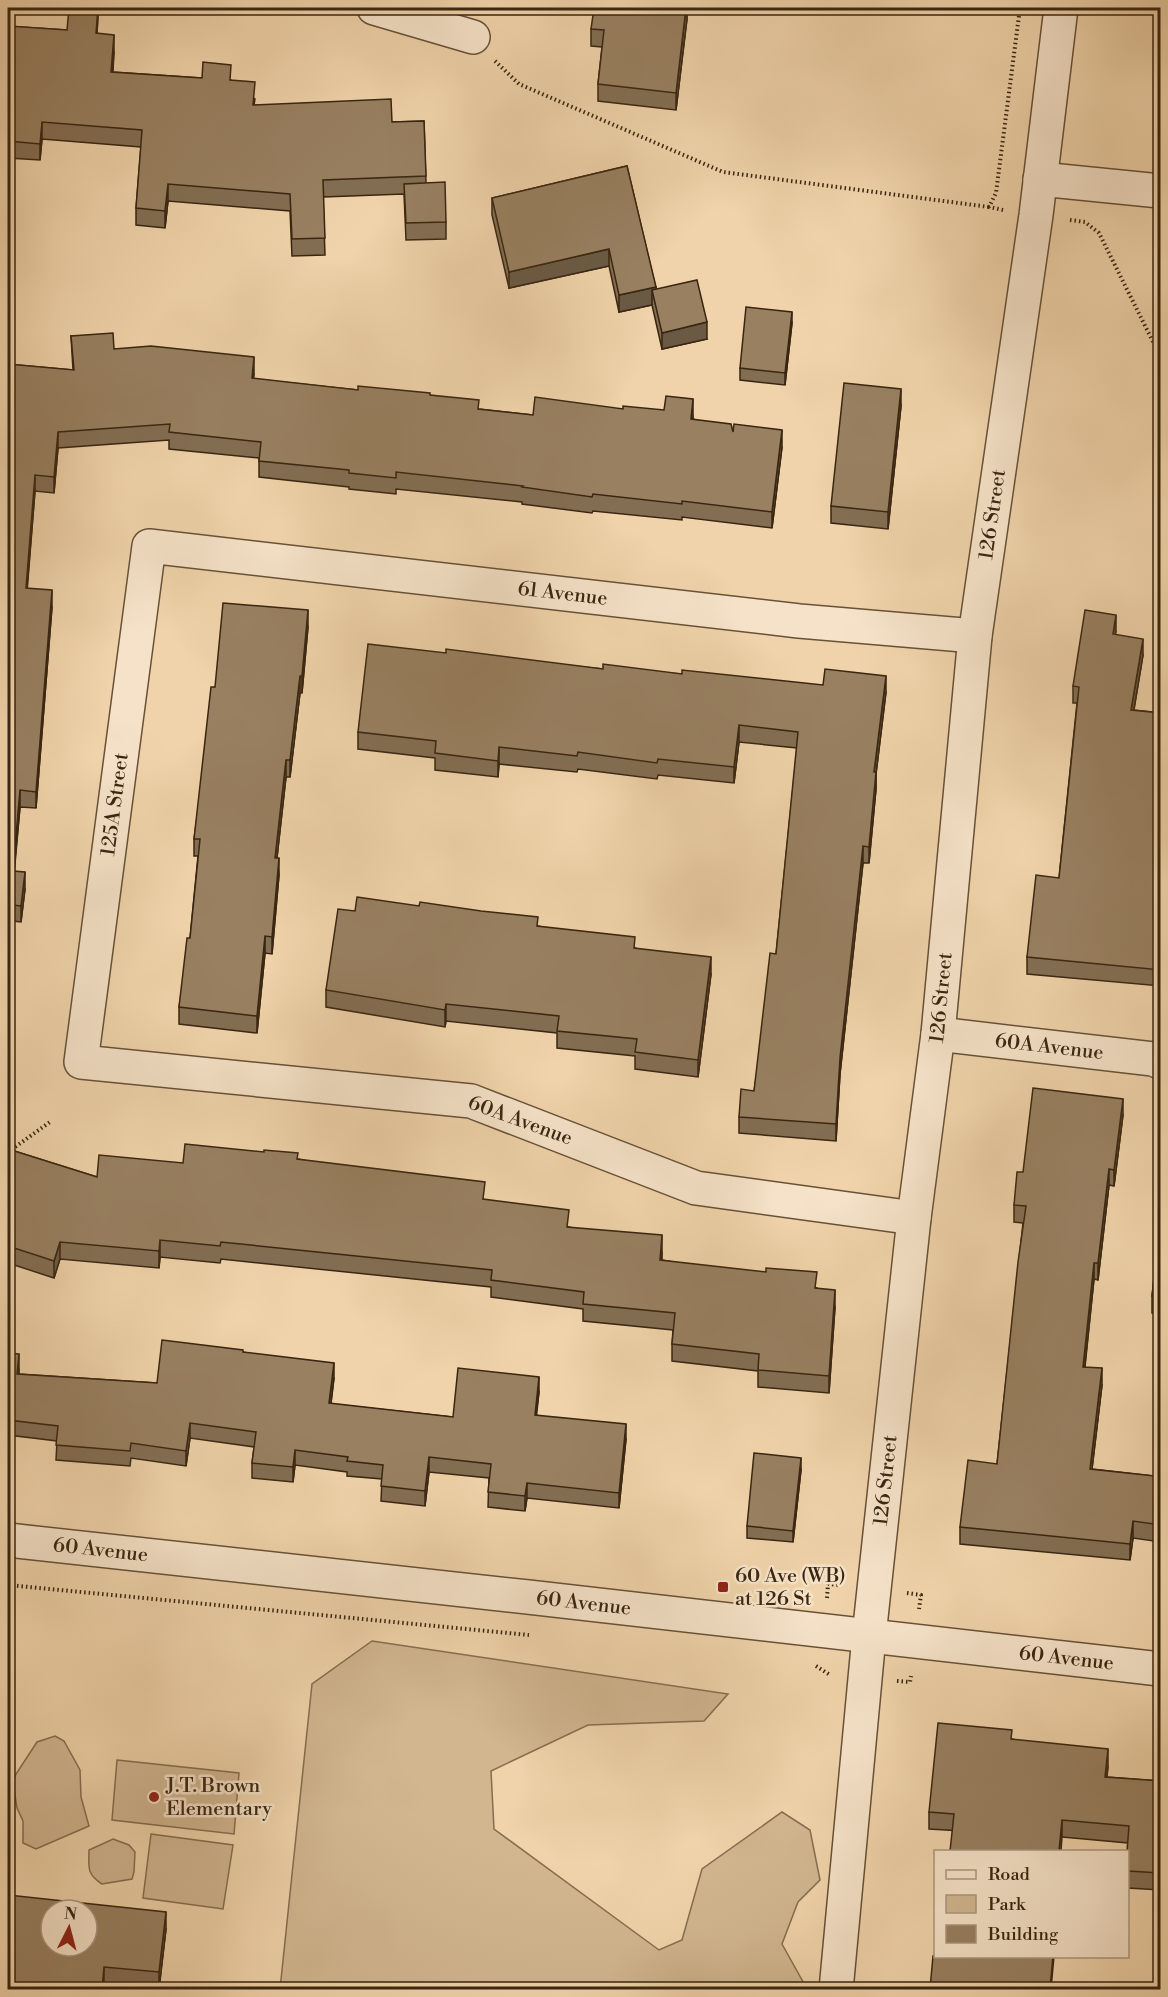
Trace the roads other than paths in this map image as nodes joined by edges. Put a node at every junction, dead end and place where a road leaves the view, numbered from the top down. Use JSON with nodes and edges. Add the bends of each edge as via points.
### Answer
{"nodes":[{"id":1,"x":374,"y":8,"type":"edge"},
{"id":2,"x":1061,"y":8,"type":"edge"},
{"id":3,"x":473,"y":38,"type":"road end"},
{"id":4,"x":1040,"y":179,"type":"junction"},
{"id":5,"x":1161,"y":191,"type":"edge"},
{"id":6,"x":149,"y":546,"type":"joint"},
{"id":7,"x":975,"y":636,"type":"junction"},
{"id":8,"x":938,"y":1034,"type":"junction"},
{"id":9,"x":81,"y":1062,"type":"joint"},
{"id":10,"x":1161,"y":1062,"type":"edge"},
{"id":11,"x":914,"y":1218,"type":"junction"},
{"id":12,"x":8,"y":1540,"type":"edge"},
{"id":13,"x":869,"y":1636,"type":"junction"},
{"id":14,"x":1161,"y":1669,"type":"edge"},
{"id":15,"x":836,"y":1989,"type":"edge"}],
"edges":[{"from":1,"to":3,"type":"street"},
{"from":2,"to":4,"type":"street","name":"126 Street"},
{"from":4,"to":5,"type":"street"},
{"from":4,"to":7,"type":"street","name":"126 Street"},
{"from":6,"to":7,"type":"street","name":"61 Avenue","via":[[799,621]]},
{"from":6,"to":9,"type":"street","name":"125A Street"},
{"from":7,"to":8,"type":"street","name":"126 Street"},
{"from":8,"to":10,"type":"street","name":"60A Avenue"},
{"from":8,"to":11,"type":"street","name":"126 Street"},
{"from":9,"to":11,"type":"street","name":"60A Avenue","via":[[471,1101],[696,1188]]},
{"from":11,"to":13,"type":"street","name":"126 Street"},
{"from":12,"to":13,"type":"street","name":"60 Avenue"},
{"from":13,"to":14,"type":"street","name":"60 Avenue"},
{"from":13,"to":15,"type":"street","name":"126 Street"}]}
